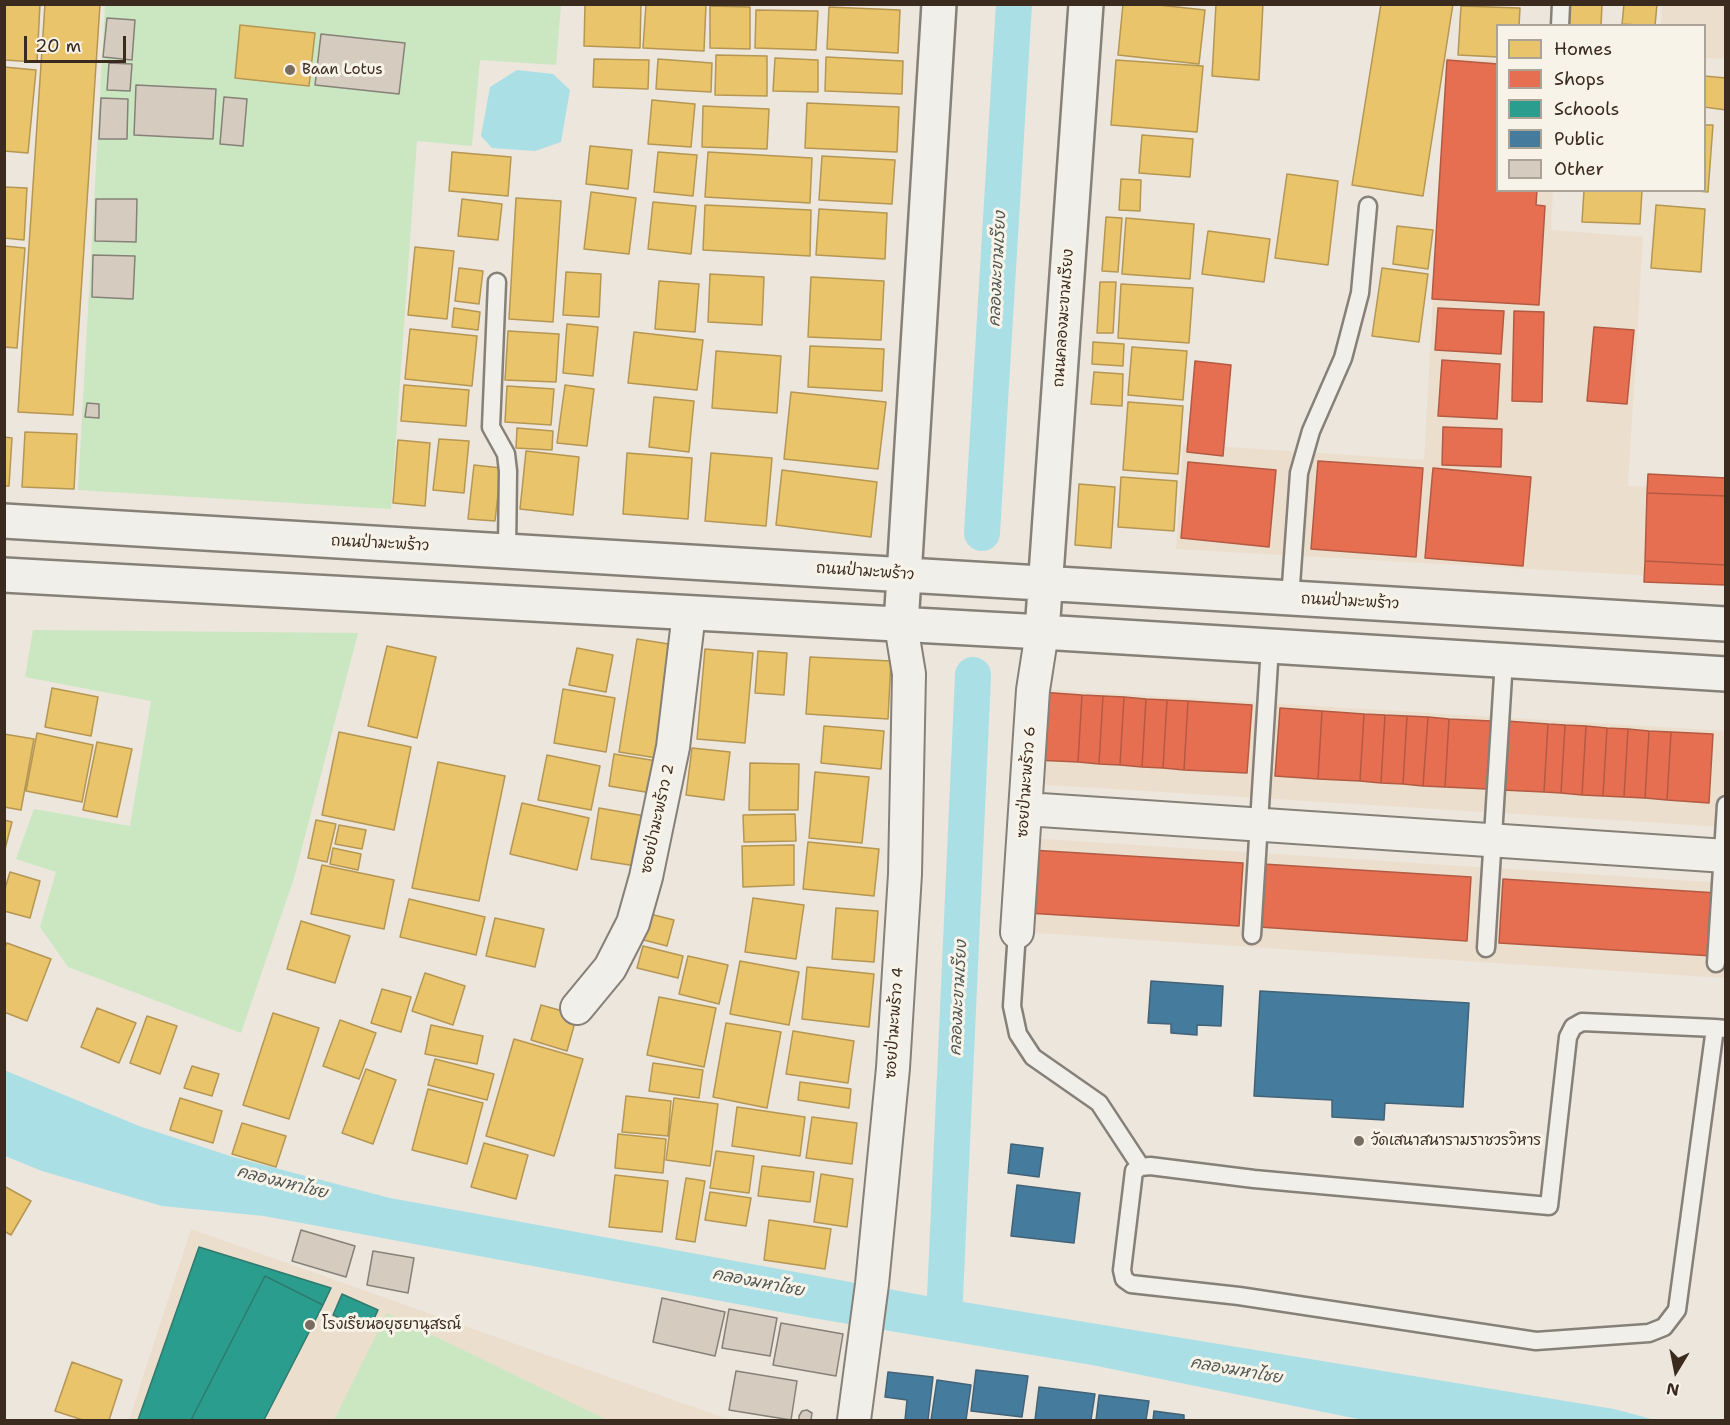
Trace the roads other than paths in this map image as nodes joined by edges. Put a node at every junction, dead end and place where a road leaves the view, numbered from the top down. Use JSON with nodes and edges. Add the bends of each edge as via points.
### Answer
{"nodes":[{"id":1,"x":939,"y":4,"type":"edge"},
{"id":2,"x":1086,"y":4,"type":"edge"},
{"id":3,"x":1561,"y":4,"type":"edge"},
{"id":4,"x":1560,"y":24,"type":"edge"},
{"id":5,"x":1368,"y":206,"type":"dead end"},
{"id":6,"x":497,"y":282,"type":"dead end"},
{"id":7,"x":4,"y":521,"type":"edge"},
{"id":8,"x":358,"y":542,"type":"junction"},
{"id":9,"x":507,"y":551,"type":"junction"},
{"id":10,"x":4,"y":575,"type":"edge"},
{"id":11,"x":904,"y":575,"type":"junction"},
{"id":12,"x":1045,"y":584,"type":"junction"},
{"id":13,"x":356,"y":593,"type":"junction"},
{"id":14,"x":1290,"y":599,"type":"junction"},
{"id":15,"x":689,"y":613,"type":"junction"},
{"id":16,"x":1725,"y":624,"type":"edge"},
{"id":17,"x":902,"y":625,"type":"junction"},
{"id":18,"x":1042,"y":632,"type":"junction"},
{"id":19,"x":1270,"y":646,"type":"junction"},
{"id":20,"x":1504,"y":660,"type":"junction"},
{"id":21,"x":1725,"y":674,"type":"edge"},
{"id":22,"x":1725,"y":805,"type":"edge"},
{"id":23,"x":1026,"y":809,"type":"junction"},
{"id":24,"x":1259,"y":825,"type":"junction"},
{"id":25,"x":1492,"y":840,"type":"junction"},
{"id":26,"x":1724,"y":856,"type":"edge"},
{"id":27,"x":1017,"y":932,"type":"joint"},
{"id":28,"x":1252,"y":935,"type":"dead end"},
{"id":29,"x":1486,"y":948,"type":"dead end"},
{"id":30,"x":1716,"y":963,"type":"dead end"},
{"id":31,"x":577,"y":1008,"type":"dead end"},
{"id":32,"x":1720,"y":1029,"type":"edge"},
{"id":33,"x":1141,"y":1167,"type":"junction"},
{"id":34,"x":854,"y":1420,"type":"edge"}],
"edges":[{"from":1,"to":11,"type":"street"},
{"from":2,"to":12,"type":"street","name":"ถนนคลองมะขามเรียง"},
{"from":3,"to":4,"type":"lane"},
{"from":5,"to":14,"type":"lane","via":[[1360,293],[1343,358],[1311,431],[1299,473]]},
{"from":6,"to":9,"type":"lane","via":[[491,427],[506,454]]},
{"from":7,"to":8,"type":"street","name":"ถนนป่ามะพร้าว"},
{"from":8,"to":9,"type":"street","name":"ถนนป่ามะพร้าว"},
{"from":8,"to":13,"type":"street"},
{"from":9,"to":11,"type":"street","name":"ถนนป่ามะพร้าว"},
{"from":10,"to":13,"type":"street"},
{"from":11,"to":12,"type":"street","name":"ถนนป่ามะพร้าว"},
{"from":11,"to":17,"type":"street"},
{"from":12,"to":14,"type":"street","name":"ถนนป่ามะพร้าว"},
{"from":12,"to":18,"type":"street","name":"ถนนคลองมะขามเรียง"},
{"from":13,"to":15,"type":"street"},
{"from":14,"to":16,"type":"street","name":"ถนนป่ามะพร้าว"},
{"from":15,"to":17,"type":"street"},
{"from":15,"to":31,"type":"street","name":"ซอยป่ามะพร้าว 2","via":[[673,747],[633,923],[610,968]]},
{"from":17,"to":18,"type":"street"},
{"from":17,"to":34,"type":"street","name":"ซอยป่ามะพร้าว 4","via":[[909,674],[905,874],[893,1068]]},
{"from":18,"to":19,"type":"street"},
{"from":18,"to":23,"type":"street","name":"ซอยป่ามะพร้าว 6","via":[[1033,690]]},
{"from":19,"to":20,"type":"street"},
{"from":19,"to":24,"type":"lane"},
{"from":20,"to":21,"type":"street"},
{"from":20,"to":25,"type":"lane"},
{"from":22,"to":26,"type":"lane"},
{"from":23,"to":24,"type":"street"},
{"from":23,"to":27,"type":"street","name":"ซอยป่ามะพร้าว 6"},
{"from":24,"to":25,"type":"street"},
{"from":24,"to":28,"type":"lane"},
{"from":25,"to":26,"type":"street"},
{"from":25,"to":29,"type":"lane"},
{"from":26,"to":30,"type":"lane"},
{"from":27,"to":33,"type":"lane","via":[[1011,1006],[1018,1034],[1033,1057],[1099,1103]]},
{"from":32,"to":33,"type":"lane","via":[[1582,1022],[1573,1027],[1568,1037],[1549,1206]]},
{"from":32,"to":33,"type":"lane","via":[[1677,1310],[1664,1327],[1649,1333],[1536,1341],[1239,1296],[1131,1284],[1124,1279],[1122,1270],[1134,1171]]}]}
